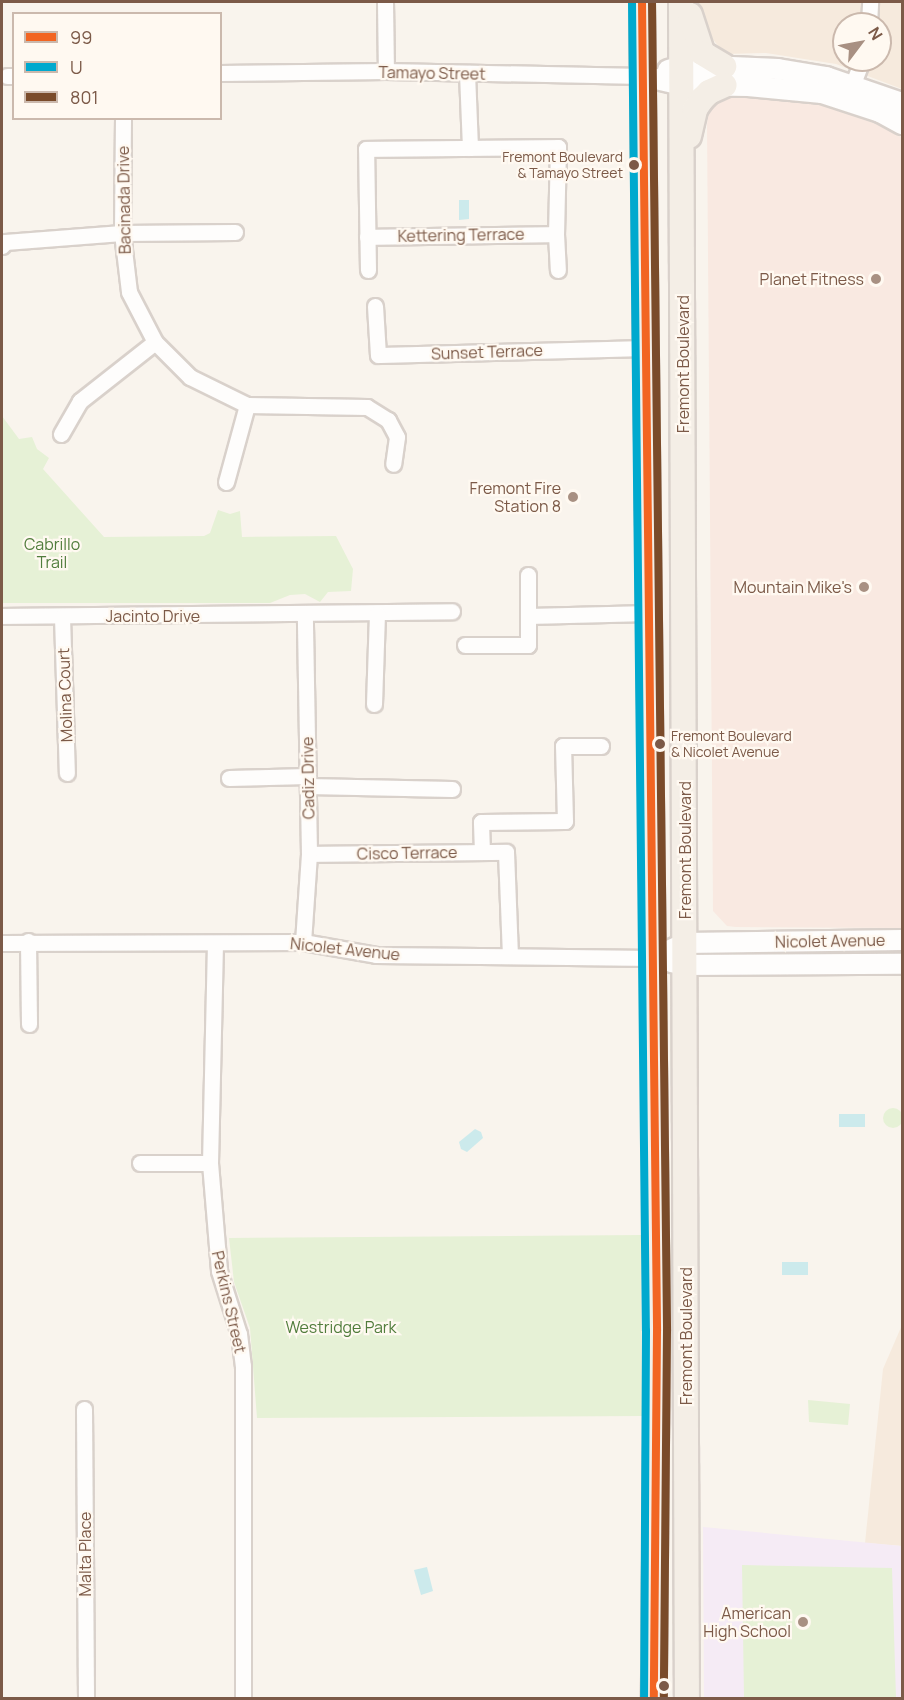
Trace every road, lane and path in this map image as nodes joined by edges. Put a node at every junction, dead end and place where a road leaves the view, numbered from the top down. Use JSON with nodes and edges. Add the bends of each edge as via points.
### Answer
{"nodes":[{"id":1,"x":385,"y":2,"type":"edge"},
{"id":2,"x":642,"y":2,"type":"edge"},
{"id":3,"x":681,"y":2,"type":"edge"},
{"id":4,"x":686,"y":2,"type":"edge"},
{"id":5,"x":386,"y":71,"type":"junction"},
{"id":6,"x":858,"y":72,"type":"edge"},
{"id":7,"x":222,"y":73,"type":"edge"},
{"id":8,"x":467,"y":73,"type":"junction"},
{"id":9,"x":682,"y":75,"type":"junction"},
{"id":10,"x":643,"y":76,"type":"junction"},
{"id":11,"x":725,"y":76,"type":"junction"},
{"id":12,"x":850,"y":92,"type":"junction"},
{"id":13,"x":903,"y":103,"type":"edge"},
{"id":14,"x":123,"y":120,"type":"edge"},
{"id":15,"x":903,"y":124,"type":"edge"},
{"id":16,"x":470,"y":148,"type":"junction"},
{"id":17,"x":682,"y":164,"type":"junction"},
{"id":18,"x":235,"y":232,"type":"dead end"},
{"id":19,"x":122,"y":233,"type":"junction"},
{"id":20,"x":556,"y":234,"type":"junction"},
{"id":21,"x":367,"y":237,"type":"junction"},
{"id":22,"x":2,"y":246,"type":"edge"},
{"id":23,"x":368,"y":270,"type":"dead end"},
{"id":24,"x":558,"y":270,"type":"dead end"},
{"id":25,"x":375,"y":306,"type":"dead end"},
{"id":26,"x":155,"y":342,"type":"junction"},
{"id":27,"x":647,"y":348,"type":"junction"},
{"id":28,"x":247,"y":405,"type":"junction"},
{"id":29,"x":61,"y":434,"type":"dead end"},
{"id":30,"x":393,"y":464,"type":"dead end"},
{"id":31,"x":226,"y":482,"type":"dead end"},
{"id":32,"x":528,"y":575,"type":"dead end"},
{"id":33,"x":452,"y":611,"type":"dead end"},
{"id":34,"x":649,"y":613,"type":"junction"},
{"id":35,"x":377,"y":614,"type":"junction"},
{"id":36,"x":305,"y":615,"type":"junction"},
{"id":37,"x":2,"y":616,"type":"edge"},
{"id":38,"x":528,"y":616,"type":"junction"},
{"id":39,"x":62,"y":617,"type":"junction"},
{"id":40,"x":465,"y":645,"type":"dead end"},
{"id":41,"x":374,"y":704,"type":"dead end"},
{"id":42,"x":601,"y":746,"type":"dead end"},
{"id":43,"x":67,"y":773,"type":"dead end"},
{"id":44,"x":229,"y":778,"type":"dead end"},
{"id":45,"x":308,"y":781,"type":"junction"},
{"id":46,"x":452,"y":789,"type":"dead end"},
{"id":47,"x":482,"y":852,"type":"junction"},
{"id":48,"x":309,"y":854,"type":"junction"},
{"id":49,"x":903,"y":940,"type":"edge"},
{"id":50,"x":28,"y":941,"type":"junction"},
{"id":51,"x":303,"y":942,"type":"junction"},
{"id":52,"x":2,"y":943,"type":"edge"},
{"id":53,"x":215,"y":943,"type":"junction"},
{"id":54,"x":685,"y":954,"type":"junction"},
{"id":55,"x":510,"y":955,"type":"junction"},
{"id":56,"x":653,"y":958,"type":"junction"},
{"id":57,"x":903,"y":964,"type":"edge"},
{"id":58,"x":30,"y":1024,"type":"dead end"},
{"id":59,"x":140,"y":1163,"type":"dead end"},
{"id":60,"x":210,"y":1163,"type":"junction"},
{"id":61,"x":84,"y":1408,"type":"dead end"},
{"id":62,"x":86,"y":1698,"type":"edge"},
{"id":63,"x":243,"y":1698,"type":"edge"},
{"id":64,"x":654,"y":1698,"type":"edge"},
{"id":65,"x":687,"y":1698,"type":"edge"}],
"edges":[{"from":1,"to":5,"type":"street"},
{"from":2,"to":10,"type":"main road","name":"Fremont Boulevard"},
{"from":3,"to":9,"type":"main road","name":"Fremont Boulevard"},
{"from":4,"to":11,"type":"main road","via":[[702,53]]},
{"from":5,"to":7,"type":"street","name":"Tamayo Street"},
{"from":5,"to":8,"type":"street","name":"Tamayo Street"},
{"from":6,"to":12,"type":"street"},
{"from":8,"to":10,"type":"street","name":"Tamayo Street"},
{"from":8,"to":16,"type":"street"},
{"from":9,"to":10,"type":"street","name":"Tamayo Street"},
{"from":9,"to":11,"type":"street","name":"Tamayo Street"},
{"from":9,"to":17,"type":"main road","name":"Fremont Boulevard"},
{"from":10,"to":27,"type":"main road","name":"Fremont Boulevard"},
{"from":11,"to":12,"type":"street","name":"Tamayo Street","via":[[801,73]]},
{"from":11,"to":17,"type":"main road","via":[[696,109]]},
{"from":12,"to":13,"type":"street","name":"Tamayo Street"},
{"from":12,"to":15,"type":"street","name":"Tamayo Street"},
{"from":14,"to":19,"type":"street","name":"Bacinada Drive"},
{"from":16,"to":20,"type":"street","via":[[558,147]]},
{"from":16,"to":21,"type":"street","via":[[366,149]]},
{"from":17,"to":54,"type":"main road","name":"Fremont Boulevard"},
{"from":18,"to":19,"type":"street"},
{"from":19,"to":22,"type":"street","via":[[5,242]]},
{"from":19,"to":26,"type":"street","name":"Bacinada Drive","via":[[129,291]]},
{"from":20,"to":21,"type":"street","name":"Kettering Terrace"},
{"from":20,"to":24,"type":"street"},
{"from":21,"to":23,"type":"street"},
{"from":25,"to":27,"type":"street","name":"Sunset Terrace","via":[[378,355]]},
{"from":26,"to":28,"type":"street","name":"Bacinada Drive","via":[[190,377]]},
{"from":26,"to":29,"type":"street","via":[[80,401]]},
{"from":27,"to":34,"type":"main road","name":"Fremont Boulevard"},
{"from":28,"to":30,"type":"street","name":"Bacinada Drive","via":[[367,407],[388,420],[397,437]]},
{"from":28,"to":31,"type":"street"},
{"from":32,"to":38,"type":"street"},
{"from":33,"to":35,"type":"street","name":"Jacinto Drive"},
{"from":34,"to":38,"type":"street"},
{"from":34,"to":56,"type":"main road","name":"Fremont Boulevard"},
{"from":35,"to":36,"type":"street","name":"Jacinto Drive"},
{"from":35,"to":41,"type":"street"},
{"from":36,"to":39,"type":"street","name":"Jacinto Drive"},
{"from":36,"to":45,"type":"street","name":"Cadiz Drive"},
{"from":37,"to":39,"type":"street","name":"Jacinto Drive"},
{"from":38,"to":40,"type":"street","via":[[528,645]]},
{"from":39,"to":43,"type":"street","name":"Molina Court"},
{"from":42,"to":47,"type":"street","via":[[563,746],[565,820],[481,822]]},
{"from":44,"to":45,"type":"street"},
{"from":45,"to":46,"type":"street"},
{"from":45,"to":48,"type":"street","name":"Cadiz Drive"},
{"from":47,"to":48,"type":"street","name":"Cisco Terrace"},
{"from":47,"to":55,"type":"street","name":"Cisco Terrace","via":[[506,852]]},
{"from":48,"to":51,"type":"street","name":"Cadiz Drive"},
{"from":49,"to":54,"type":"street","name":"Nicolet Avenue"},
{"from":50,"to":52,"type":"street","name":"Nicolet Avenue"},
{"from":50,"to":53,"type":"street","name":"Nicolet Avenue"},
{"from":50,"to":58,"type":"street"},
{"from":51,"to":53,"type":"street","name":"Nicolet Avenue"},
{"from":51,"to":55,"type":"street","name":"Nicolet Avenue","via":[[376,955]]},
{"from":53,"to":60,"type":"street","name":"Perkins Street"},
{"from":54,"to":56,"type":"street","name":"Nicolet Avenue"},
{"from":54,"to":57,"type":"street","name":"Nicolet Avenue"},
{"from":54,"to":65,"type":"main road","name":"Fremont Boulevard"},
{"from":55,"to":56,"type":"street","name":"Nicolet Avenue"},
{"from":56,"to":64,"type":"main road","name":"Fremont Boulevard","via":[[657,1320]]},
{"from":59,"to":60,"type":"street"},
{"from":60,"to":63,"type":"street","name":"Perkins Street","via":[[219,1271],[239,1334],[243,1366]]},
{"from":61,"to":62,"type":"street","name":"Malta Place"}]}
